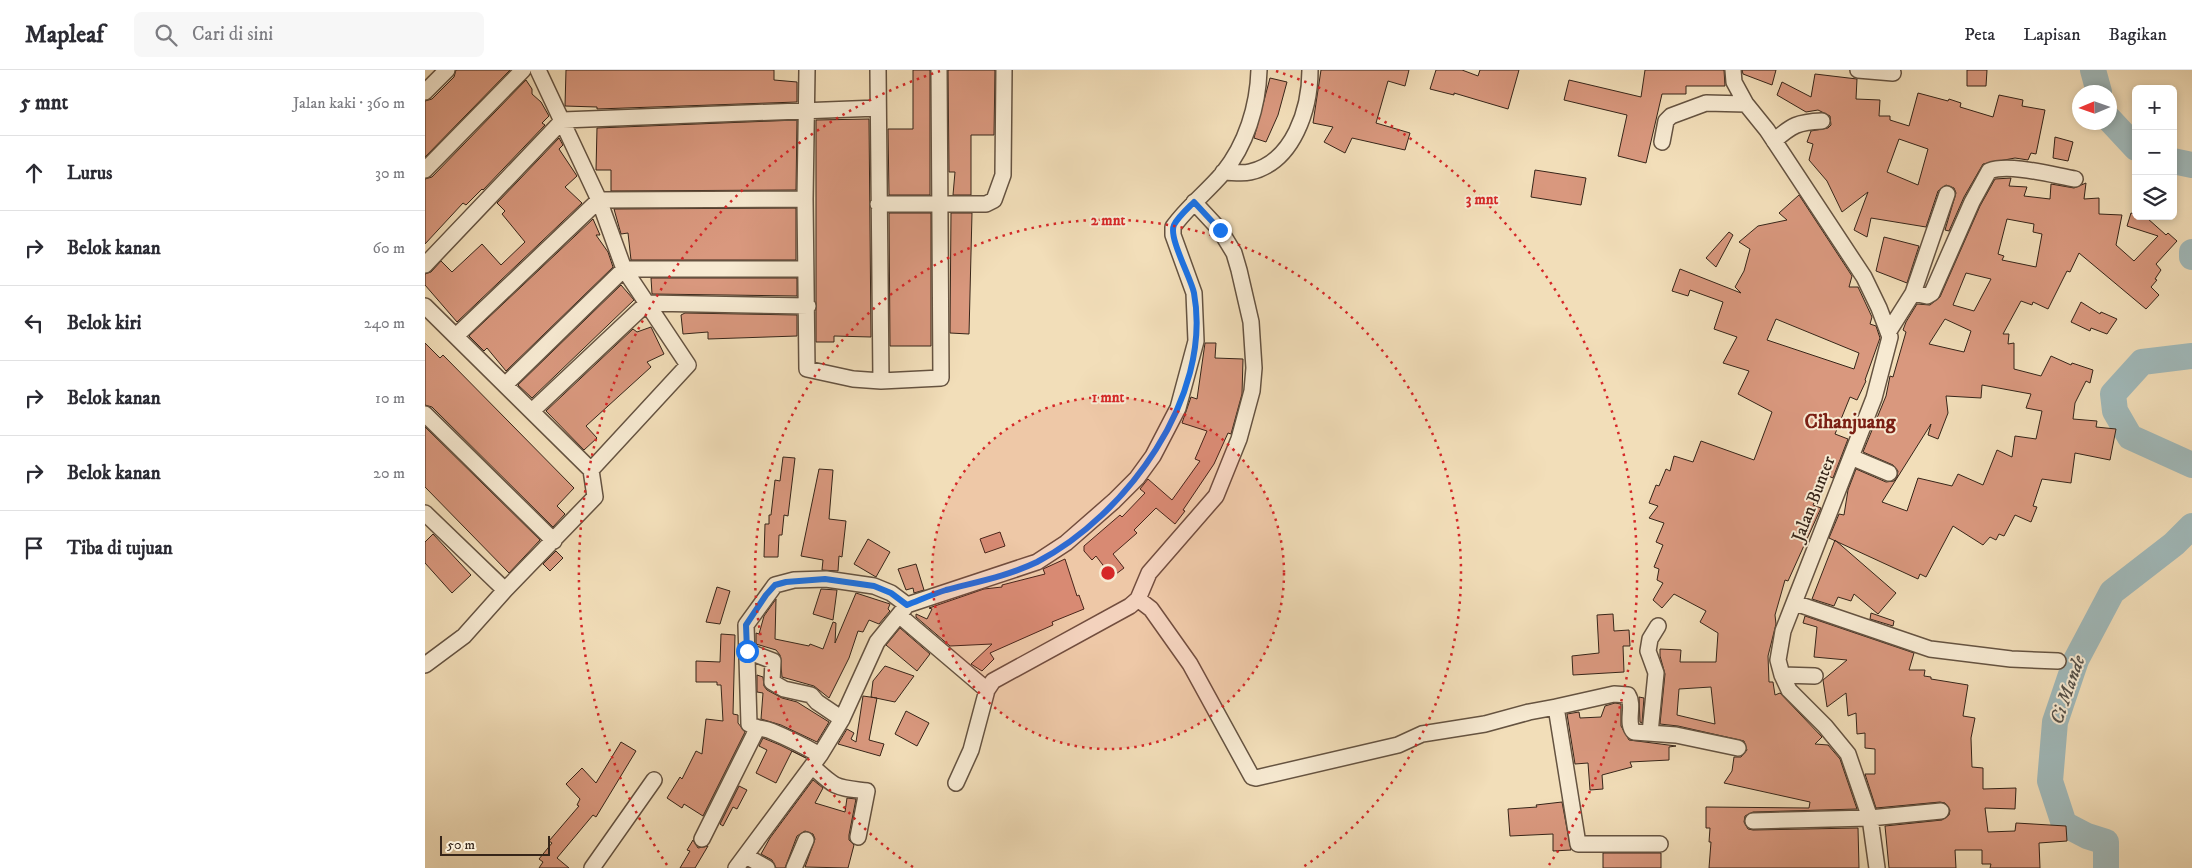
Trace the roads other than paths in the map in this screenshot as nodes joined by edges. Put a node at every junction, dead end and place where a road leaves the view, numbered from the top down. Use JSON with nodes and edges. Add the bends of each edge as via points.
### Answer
{"nodes":[{"id":1,"x":447,"y":70,"type":"edge"},
{"id":2,"x":523,"y":70,"type":"edge"},
{"id":3,"x":538,"y":70,"type":"edge"},
{"id":4,"x":807,"y":70,"type":"edge"},
{"id":5,"x":878,"y":70,"type":"edge"},
{"id":6,"x":939,"y":70,"type":"edge"},
{"id":7,"x":1004,"y":70,"type":"edge"},
{"id":8,"x":1259,"y":70,"type":"edge"},
{"id":9,"x":1310,"y":70,"type":"edge"},
{"id":10,"x":1733,"y":70,"type":"edge"},
{"id":11,"x":1858,"y":70,"type":"edge"},
{"id":12,"x":1893,"y":72,"type":"dead end"},
{"id":13,"x":425,"y":92,"type":"edge"},
{"id":14,"x":1746,"y":104,"type":"junction"},
{"id":15,"x":878,"y":108,"type":"junction"},
{"id":16,"x":807,"y":110,"type":"junction"},
{"id":17,"x":563,"y":120,"type":"junction"},
{"id":18,"x":1821,"y":121,"type":"dead end"},
{"id":19,"x":1774,"y":140,"type":"junction"},
{"id":20,"x":1662,"y":142,"type":"dead end"},
{"id":21,"x":425,"y":170,"type":"edge"},
{"id":22,"x":1223,"y":172,"type":"junction"},
{"id":23,"x":2075,"y":179,"type":"dead end"},
{"id":24,"x":1947,"y":194,"type":"dead end"},
{"id":25,"x":805,"y":199,"type":"junction"},
{"id":26,"x":599,"y":200,"type":"junction"},
{"id":27,"x":1194,"y":202,"type":"junction"},
{"id":28,"x":878,"y":204,"type":"junction"},
{"id":29,"x":940,"y":205,"type":"junction"},
{"id":30,"x":425,"y":265,"type":"edge"},
{"id":31,"x":624,"y":269,"type":"junction"},
{"id":32,"x":805,"y":269,"type":"junction"},
{"id":33,"x":1913,"y":294,"type":"junction"},
{"id":34,"x":647,"y":303,"type":"junction"},
{"id":35,"x":425,"y":306,"type":"edge"},
{"id":36,"x":808,"y":306,"type":"junction"},
{"id":37,"x":1889,"y":331,"type":"junction"},
{"id":38,"x":456,"y":336,"type":"junction"},
{"id":39,"x":881,"y":381,"type":"junction"},
{"id":40,"x":505,"y":385,"type":"junction"},
{"id":41,"x":533,"y":411,"type":"junction"},
{"id":42,"x":425,"y":414,"type":"edge"},
{"id":43,"x":1851,"y":457,"type":"junction"},
{"id":44,"x":591,"y":470,"type":"junction"},
{"id":45,"x":1889,"y":472,"type":"dead end"},
{"id":46,"x":425,"y":513,"type":"edge"},
{"id":47,"x":554,"y":541,"type":"junction"},
{"id":48,"x":505,"y":590,"type":"junction"},
{"id":49,"x":1138,"y":599,"type":"junction"},
{"id":50,"x":1795,"y":603,"type":"junction"},
{"id":51,"x":904,"y":610,"type":"junction"},
{"id":52,"x":1658,"y":626,"type":"dead end"},
{"id":53,"x":747,"y":651,"type":"junction"},
{"id":54,"x":2058,"y":662,"type":"dead end"},
{"id":55,"x":425,"y":665,"type":"edge"},
{"id":56,"x":1782,"y":676,"type":"junction"},
{"id":57,"x":1815,"y":676,"type":"dead end"},
{"id":58,"x":987,"y":690,"type":"junction"},
{"id":59,"x":1557,"y":707,"type":"junction"},
{"id":60,"x":842,"y":719,"type":"junction"},
{"id":61,"x":757,"y":729,"type":"junction"},
{"id":62,"x":1650,"y":734,"type":"junction"},
{"id":63,"x":1738,"y":748,"type":"dead end"},
{"id":64,"x":817,"y":761,"type":"junction"},
{"id":65,"x":654,"y":780,"type":"dead end"},
{"id":66,"x":956,"y":783,"type":"dead end"},
{"id":67,"x":1941,"y":811,"type":"dead end"},
{"id":68,"x":1870,"y":818,"type":"junction"},
{"id":69,"x":1753,"y":821,"type":"dead end"},
{"id":70,"x":858,"y":838,"type":"dead end"},
{"id":71,"x":702,"y":839,"type":"dead end"},
{"id":72,"x":806,"y":840,"type":"dead end"},
{"id":73,"x":1660,"y":844,"type":"dead end"},
{"id":74,"x":746,"y":856,"type":"junction"},
{"id":75,"x":591,"y":868,"type":"edge"},
{"id":76,"x":736,"y":868,"type":"edge"},
{"id":77,"x":767,"y":868,"type":"edge"},
{"id":78,"x":794,"y":868,"type":"edge"},
{"id":79,"x":1877,"y":868,"type":"edge"}],
"edges":[{"from":1,"to":13,"type":"street"},
{"from":2,"to":21,"type":"street"},
{"from":3,"to":17,"type":"street"},
{"from":4,"to":16,"type":"street"},
{"from":5,"to":15,"type":"street"},
{"from":6,"to":29,"type":"street"},
{"from":7,"to":29,"type":"street","via":[[1003,175],[994,200],[986,204]]},
{"from":8,"to":22,"type":"street","via":[[1254,112],[1245,135]]},
{"from":9,"to":22,"type":"street","via":[[1310,92],[1301,122],[1287,146],[1264,167],[1250,172]]},
{"from":10,"to":14,"type":"street","via":[[1734,82]]},
{"from":11,"to":12,"type":"street"},
{"from":14,"to":19,"type":"street"},
{"from":14,"to":20,"type":"street","via":[[1706,103],[1671,116],[1666,121]]},
{"from":15,"to":16,"type":"street"},
{"from":15,"to":28,"type":"street"},
{"from":16,"to":17,"type":"street"},
{"from":16,"to":25,"type":"street"},
{"from":17,"to":26,"type":"street"},
{"from":17,"to":30,"type":"street"},
{"from":18,"to":19,"type":"street","via":[[1791,126]]},
{"from":19,"to":37,"type":"street","via":[[1864,277]]},
{"from":22,"to":27,"type":"street"},
{"from":23,"to":33,"type":"street","via":[[2017,170],[1989,171],[1971,202],[1932,293],[1927,296]]},
{"from":24,"to":33,"type":"street"},
{"from":25,"to":26,"type":"street"},
{"from":25,"to":32,"type":"street"},
{"from":26,"to":31,"type":"street"},
{"from":26,"to":38,"type":"street"},
{"from":27,"to":49,"type":"street","via":[[1220,230],[1234,253],[1251,322],[1252,391],[1239,439],[1215,496],[1149,573]]},
{"from":27,"to":51,"type":"street","via":[[1173,231],[1194,293],[1196,341],[1178,408],[1153,456],[1137,478],[1084,529],[1037,562]]},
{"from":28,"to":29,"type":"street"},
{"from":28,"to":39,"type":"street"},
{"from":29,"to":39,"type":"street","via":[[941,378]]},
{"from":31,"to":32,"type":"street"},
{"from":31,"to":34,"type":"street"},
{"from":31,"to":40,"type":"street"},
{"from":32,"to":36,"type":"street"},
{"from":33,"to":37,"type":"street"},
{"from":34,"to":36,"type":"street"},
{"from":34,"to":41,"type":"street"},
{"from":34,"to":44,"type":"street","via":[[688,366]]},
{"from":35,"to":38,"type":"street"},
{"from":36,"to":39,"type":"street","via":[[807,369],[853,380]]},
{"from":37,"to":43,"type":"street","name":"Jalan Bunter","via":[[1885,362]]},
{"from":38,"to":40,"type":"street"},
{"from":40,"to":41,"type":"street"},
{"from":41,"to":44,"type":"street"},
{"from":42,"to":47,"type":"street"},
{"from":43,"to":45,"type":"street"},
{"from":43,"to":50,"type":"street","name":"Jalan Bunter"},
{"from":44,"to":47,"type":"street","via":[[595,498]]},
{"from":46,"to":48,"type":"street"},
{"from":47,"to":48,"type":"street"},
{"from":48,"to":55,"type":"street","via":[[464,636]]},
{"from":49,"to":58,"type":"street","via":[[993,681]]},
{"from":49,"to":59,"type":"street","via":[[1151,609],[1190,664],[1252,777],[1399,745],[1421,734],[1485,724]]},
{"from":50,"to":54,"type":"street","via":[[1930,649],[2011,660]]},
{"from":50,"to":56,"type":"street","name":"Jalan Bunter","via":[[1779,648]]},
{"from":51,"to":53,"type":"street","via":[[891,593],[874,586],[825,579],[786,582],[775,585],[746,625]]},
{"from":51,"to":58,"type":"street"},
{"from":51,"to":60,"type":"street","via":[[877,642]]},
{"from":52,"to":62,"type":"street","via":[[1650,639],[1648,651],[1656,673]]},
{"from":53,"to":60,"type":"street","via":[[773,661],[772,682],[784,689],[811,695]]},
{"from":53,"to":61,"type":"street","via":[[749,724]]},
{"from":56,"to":57,"type":"street"},
{"from":56,"to":68,"type":"street","name":"Jalan Bunter","via":[[1789,690],[1848,754]]},
{"from":58,"to":66,"type":"street","via":[[971,750]]},
{"from":59,"to":62,"type":"street","via":[[1614,694],[1628,694],[1632,701],[1631,730]]},
{"from":59,"to":73,"type":"street","via":[[1578,844]]},
{"from":60,"to":64,"type":"street"},
{"from":61,"to":64,"type":"street","via":[[796,741]]},
{"from":61,"to":71,"type":"street"},
{"from":62,"to":63,"type":"street","via":[[1676,735]]},
{"from":64,"to":70,"type":"street","via":[[836,787],[867,791]]},
{"from":64,"to":74,"type":"street"},
{"from":65,"to":75,"type":"street"},
{"from":67,"to":68,"type":"street"},
{"from":68,"to":69,"type":"street"},
{"from":68,"to":79,"type":"street","name":"Jalan Bunter"},
{"from":72,"to":78,"type":"street"},
{"from":74,"to":76,"type":"street"},
{"from":74,"to":77,"type":"street"}]}
